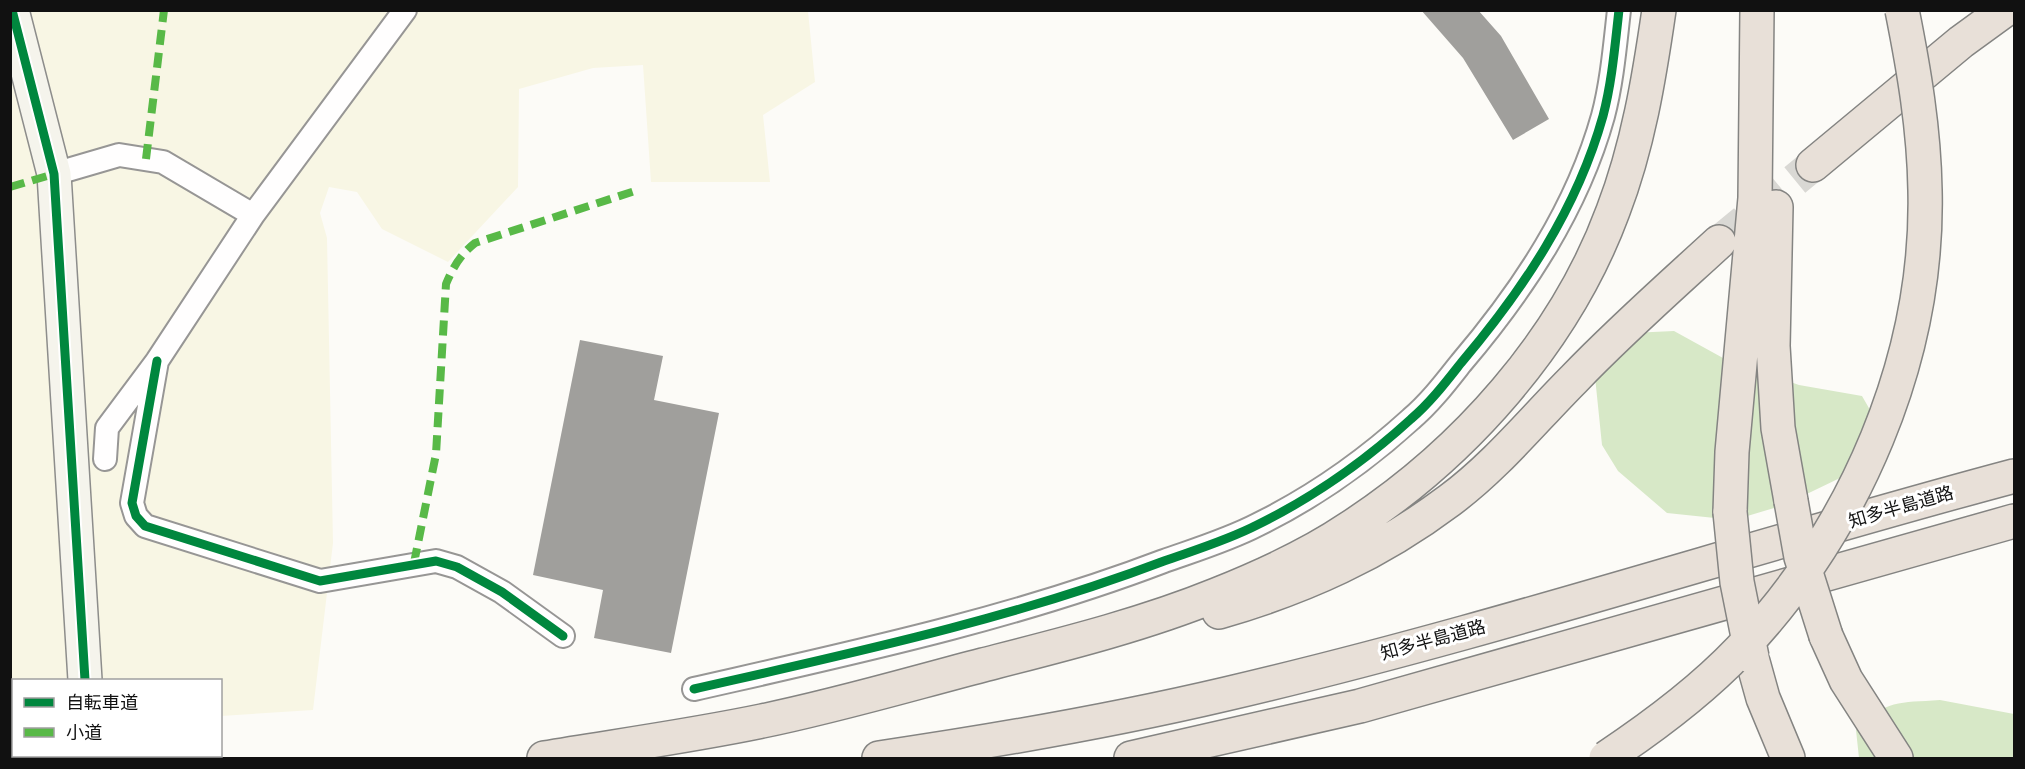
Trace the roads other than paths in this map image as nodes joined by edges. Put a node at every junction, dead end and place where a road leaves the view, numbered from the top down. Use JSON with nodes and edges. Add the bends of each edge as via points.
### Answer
{"nodes":[{"id":1,"x":12,"y":10,"type":"edge"},
{"id":2,"x":405,"y":10,"type":"edge"},
{"id":3,"x":1619,"y":10,"type":"edge"},
{"id":4,"x":1659,"y":10,"type":"edge"},
{"id":5,"x":1757,"y":10,"type":"edge"},
{"id":6,"x":1778,"y":10,"type":"edge"},
{"id":7,"x":1902,"y":10,"type":"edge"},
{"id":8,"x":2005,"y":10,"type":"edge"},
{"id":9,"x":1813,"y":165,"type":"tunnel mouth"},
{"id":10,"x":54,"y":174,"type":"junction"},
{"id":11,"x":253,"y":215,"type":"junction"},
{"id":12,"x":1719,"y":242,"type":"tunnel mouth"},
{"id":13,"x":157,"y":361,"type":"junction"},
{"id":14,"x":105,"y":459,"type":"dead end"},
{"id":15,"x":2014,"y":476,"type":"edge"},
{"id":16,"x":2003,"y":524,"type":"edge"},
{"id":17,"x":563,"y":636,"type":"dead end"},
{"id":18,"x":1020,"y":655,"type":"junction"},
{"id":19,"x":85,"y":679,"type":"edge"},
{"id":20,"x":694,"y":689,"type":"dead end"},
{"id":21,"x":544,"y":759,"type":"edge"},
{"id":22,"x":879,"y":759,"type":"edge"},
{"id":23,"x":1131,"y":759,"type":"edge"},
{"id":24,"x":1606,"y":759,"type":"edge"},
{"id":25,"x":1788,"y":759,"type":"edge"},
{"id":26,"x":1896,"y":759,"type":"edge"}],
"edges":[{"from":1,"to":10,"type":"street"},
{"from":2,"to":11,"type":"street"},
{"from":3,"to":20,"type":"street","via":[[1603,116],[1564,216],[1496,322],[1413,417],[1366,456],[1256,525],[1127,576],[878,647]]},
{"from":4,"to":18,"type":"highway","via":[[1634,148],[1612,214],[1557,321],[1485,415],[1393,496],[1348,530],[1292,561],[1214,596]]},
{"from":5,"to":25,"type":"highway","bridge":true,"via":[[1755,198],[1730,512],[1737,582],[1753,662]]},
{"from":6,"to":26,"type":"highway","bridge":true,"via":[[1773,346],[1778,428],[1801,556],[1826,636],[1846,680]]},
{"from":7,"to":24,"type":"highway","bridge":true,"via":[[1918,95],[1926,193],[1917,300],[1905,356],[1874,447],[1818,551],[1779,606],[1698,691]]},
{"from":8,"to":9,"type":"highway"},
{"from":10,"to":11,"type":"street","via":[[119,155],[163,162]]},
{"from":10,"to":19,"type":"street"},
{"from":11,"to":13,"type":"street"},
{"from":12,"to":18,"type":"highway","via":[[1618,334],[1484,471],[1452,499],[1369,554],[1273,597]]},
{"from":13,"to":14,"type":"street","via":[[106,428]]},
{"from":13,"to":17,"type":"street","via":[[132,503],[135,516],[145,526],[320,580],[436,561],[457,567],[502,592]]},
{"from":15,"to":22,"type":"highway","name":"知多半島道路","via":[[1475,629],[1226,694],[998,740]]},
{"from":16,"to":23,"type":"highway","via":[[1360,706]]},
{"from":18,"to":21,"type":"highway","via":[[763,721]]}]}
